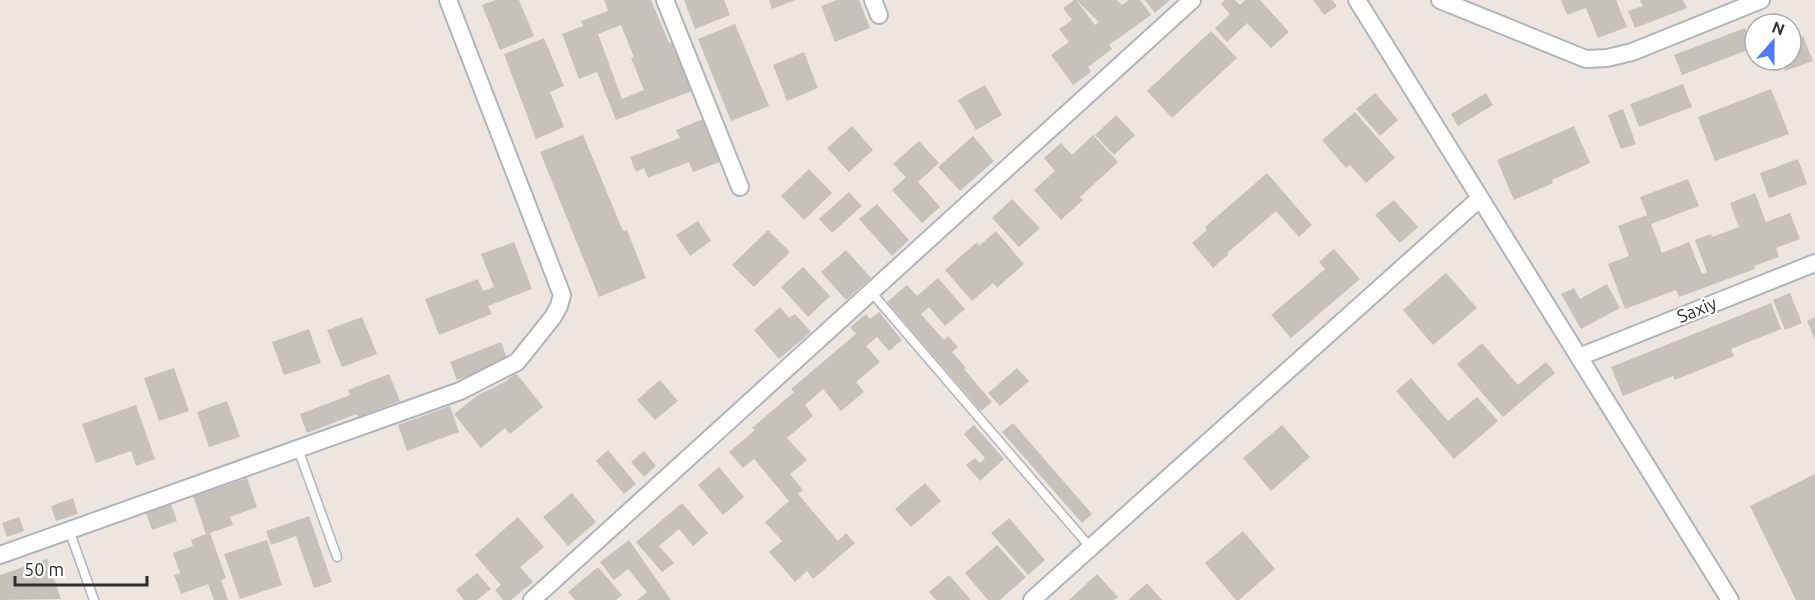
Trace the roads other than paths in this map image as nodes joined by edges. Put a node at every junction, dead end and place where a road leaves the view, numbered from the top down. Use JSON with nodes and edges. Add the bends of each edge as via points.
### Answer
{"nodes":[{"id":1,"x":448,"y":0,"type":"edge"},
{"id":2,"x":665,"y":0,"type":"edge"},
{"id":3,"x":1192,"y":0,"type":"edge"},
{"id":4,"x":1357,"y":0,"type":"edge"},
{"id":5,"x":1440,"y":0,"type":"edge"},
{"id":6,"x":1761,"y":0,"type":"edge"},
{"id":7,"x":740,"y":187,"type":"dead end"},
{"id":8,"x":1479,"y":199,"type":"junction"},
{"id":9,"x":1815,"y":262,"type":"edge"},
{"id":10,"x":872,"y":293,"type":"junction"},
{"id":11,"x":1579,"y":357,"type":"junction"},
{"id":12,"x":298,"y":449,"type":"junction"},
{"id":13,"x":69,"y":530,"type":"junction"},
{"id":14,"x":1090,"y":547,"type":"junction"},
{"id":15,"x":0,"y":555,"type":"edge"},
{"id":16,"x":337,"y":556,"type":"dead end"},
{"id":17,"x":94,"y":600,"type":"edge"},
{"id":18,"x":532,"y":600,"type":"edge"},
{"id":19,"x":1032,"y":600,"type":"edge"},
{"id":20,"x":1730,"y":600,"type":"edge"}],
"edges":[{"from":1,"to":12,"type":"street","via":[[559,285],[559,306],[517,362],[460,391]]},
{"from":2,"to":7,"type":"street"},
{"from":3,"to":10,"type":"street"},
{"from":4,"to":8,"type":"street"},
{"from":5,"to":6,"type":"street","via":[[1586,59],[1632,52]]},
{"from":8,"to":11,"type":"street"},
{"from":8,"to":14,"type":"street"},
{"from":9,"to":11,"type":"street","name":"Saxiy"},
{"from":10,"to":14,"type":"lane"},
{"from":10,"to":18,"type":"street"},
{"from":11,"to":20,"type":"street"},
{"from":12,"to":13,"type":"street"},
{"from":12,"to":16,"type":"lane"},
{"from":13,"to":15,"type":"street"},
{"from":13,"to":17,"type":"lane"},
{"from":14,"to":19,"type":"street"}]}
